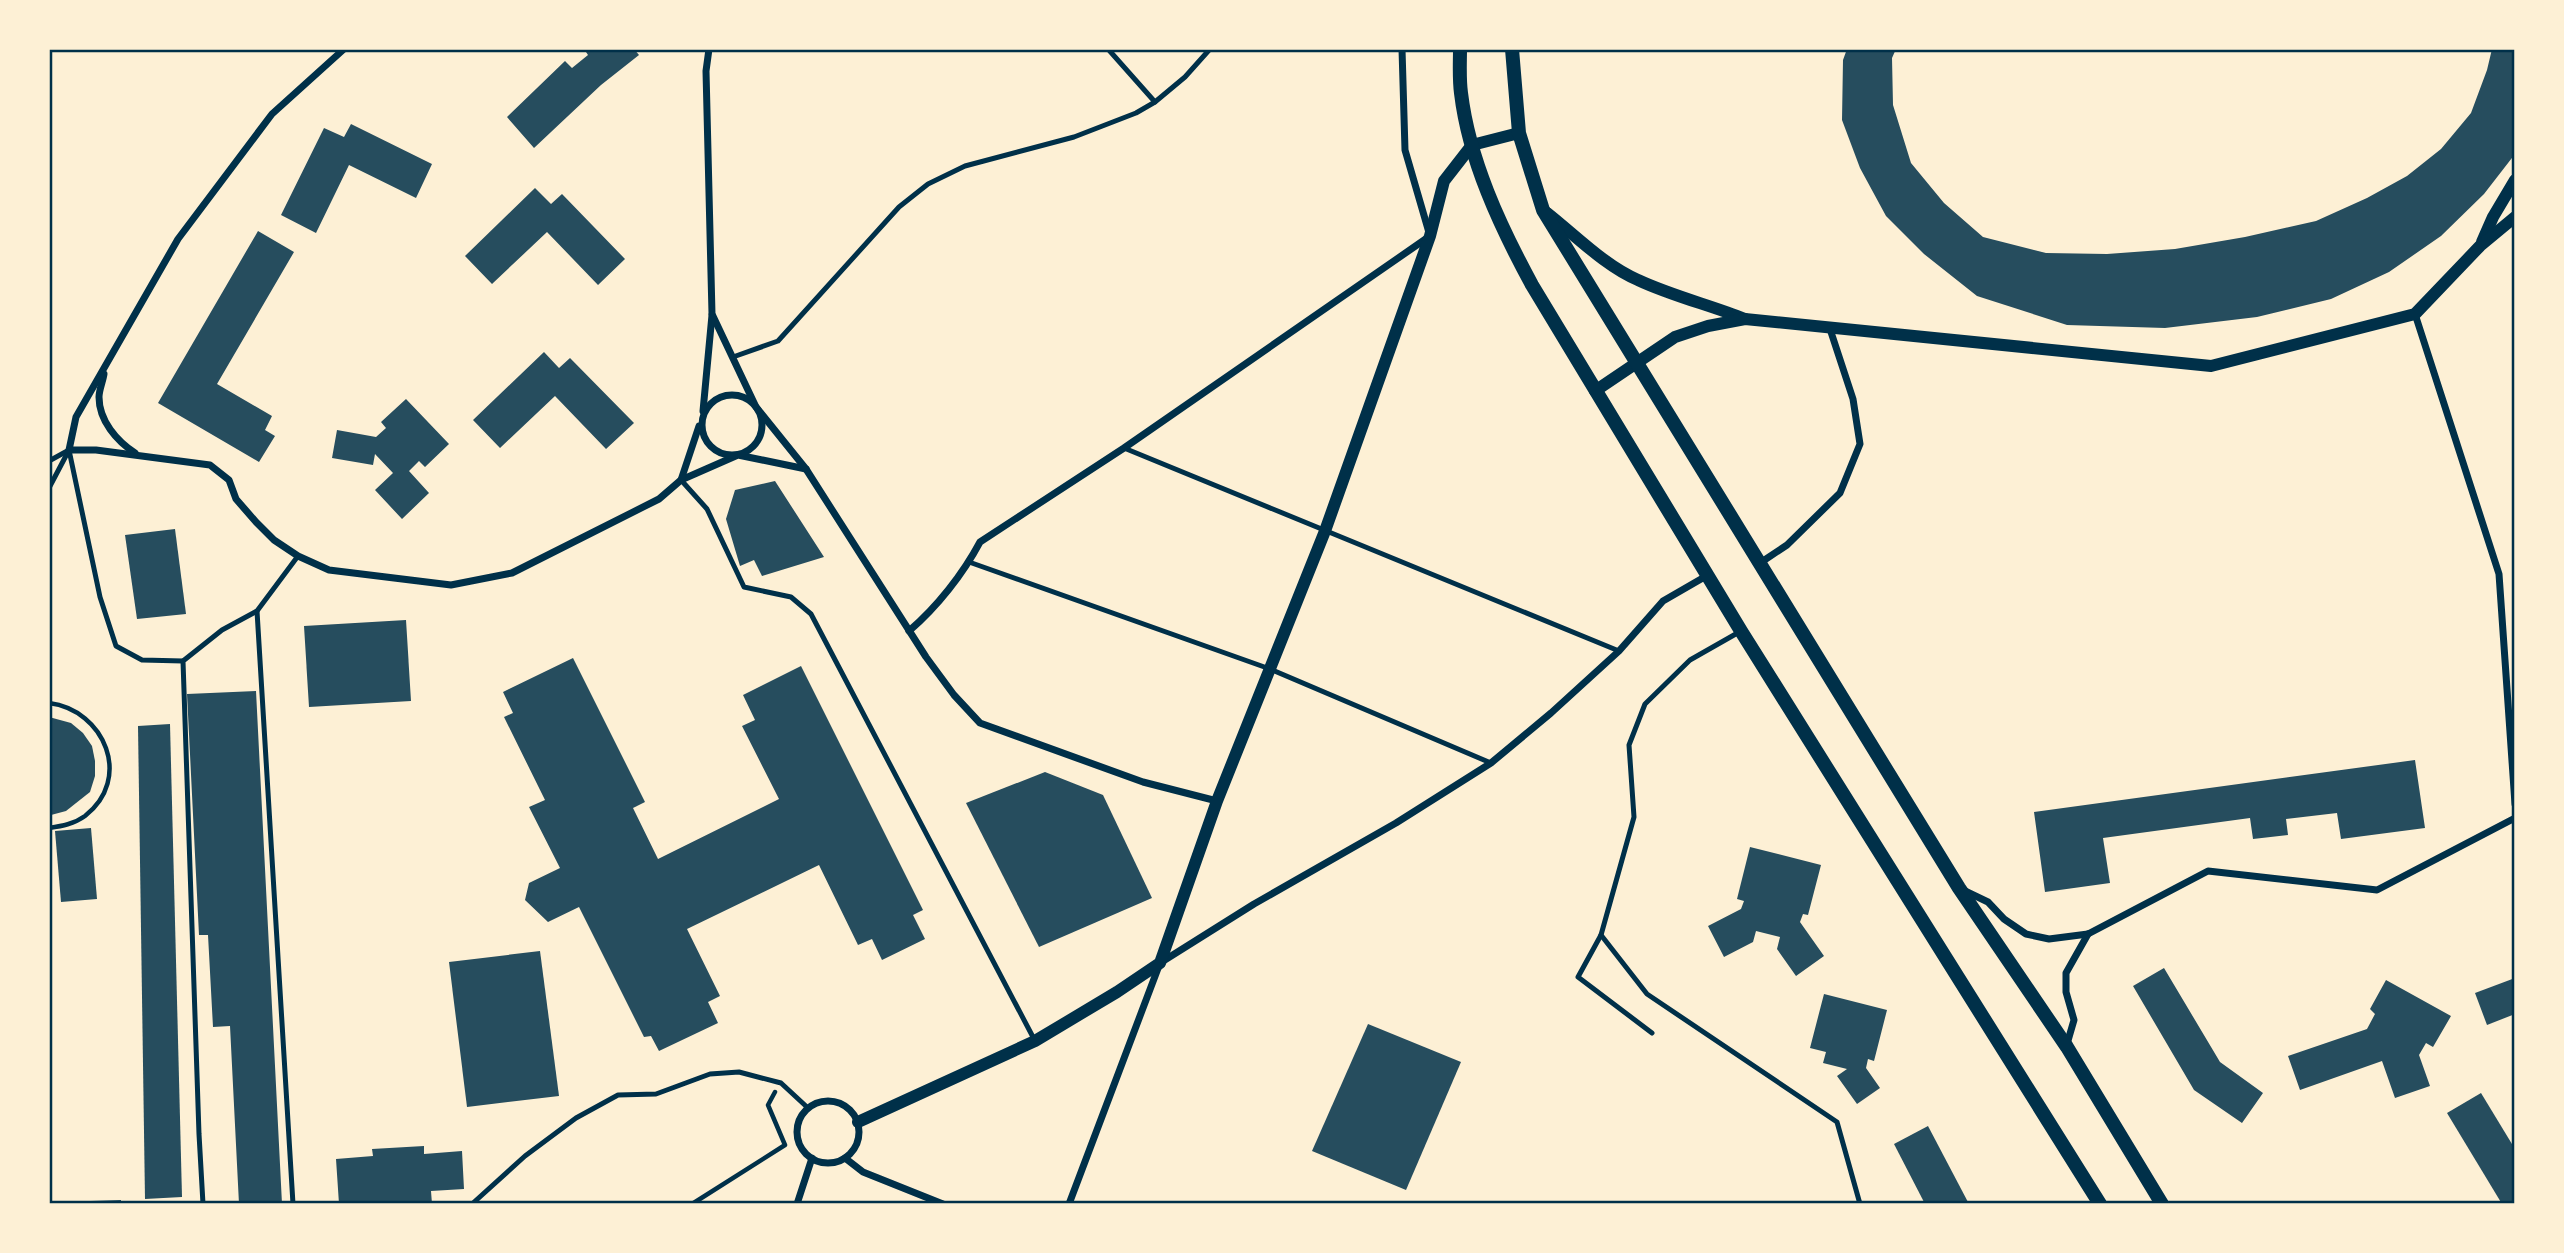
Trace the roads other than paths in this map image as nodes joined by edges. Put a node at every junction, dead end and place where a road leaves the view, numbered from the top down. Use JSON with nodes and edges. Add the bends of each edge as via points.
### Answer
{"nodes":[{"id":1,"x":344,"y":49,"type":"edge"},
{"id":2,"x":709,"y":49,"type":"edge"},
{"id":3,"x":1108,"y":49,"type":"edge"},
{"id":4,"x":1210,"y":49,"type":"edge"},
{"id":5,"x":1402,"y":49,"type":"edge"},
{"id":6,"x":1460,"y":49,"type":"edge"},
{"id":7,"x":1513,"y":49,"type":"edge"},
{"id":8,"x":1156,"y":102,"type":"junction"},
{"id":9,"x":1520,"y":133,"type":"junction"},
{"id":10,"x":1472,"y":145,"type":"junction"},
{"id":11,"x":2515,"y":180,"type":"edge"},
{"id":12,"x":1543,"y":210,"type":"junction"},
{"id":13,"x":2515,"y":217,"type":"edge"},
{"id":14,"x":1430,"y":236,"type":"junction"},
{"id":15,"x":2480,"y":246,"type":"junction"},
{"id":16,"x":712,"y":314,"type":"junction"},
{"id":17,"x":2415,"y":314,"type":"junction"},
{"id":18,"x":1745,"y":319,"type":"junction"},
{"id":19,"x":1830,"y":330,"type":"junction"},
{"id":20,"x":733,"y":357,"type":"junction"},
{"id":21,"x":1636,"y":362,"type":"junction"},
{"id":22,"x":107,"y":365,"type":"junction"},
{"id":23,"x":1595,"y":391,"type":"junction"},
{"id":24,"x":756,"y":407,"type":"junction"},
{"id":25,"x":702,"y":418,"type":"junction"},
{"id":26,"x":1124,"y":448,"type":"junction"},
{"id":27,"x":69,"y":450,"type":"junction"},
{"id":28,"x":139,"y":455,"type":"junction"},
{"id":29,"x":738,"y":455,"type":"junction"},
{"id":30,"x":49,"y":461,"type":"edge"},
{"id":31,"x":806,"y":469,"type":"junction"},
{"id":32,"x":681,"y":480,"type":"junction"},
{"id":33,"x":49,"y":488,"type":"edge"},
{"id":34,"x":1325,"y":531,"type":"junction"},
{"id":35,"x":298,"y":556,"type":"junction"},
{"id":36,"x":969,"y":562,"type":"junction"},
{"id":37,"x":1760,"y":563,"type":"junction"},
{"id":38,"x":1708,"y":575,"type":"junction"},
{"id":39,"x":257,"y":611,"type":"junction"},
{"id":40,"x":909,"y":631,"type":"junction"},
{"id":41,"x":1741,"y":631,"type":"junction"},
{"id":42,"x":1619,"y":651,"type":"junction"},
{"id":43,"x":183,"y":661,"type":"junction"},
{"id":44,"x":1270,"y":669,"type":"junction"},
{"id":45,"x":1492,"y":763,"type":"junction"},
{"id":46,"x":1217,"y":801,"type":"junction"},
{"id":47,"x":2515,"y":804,"type":"edge"},
{"id":48,"x":2515,"y":818,"type":"edge"},
{"id":49,"x":1959,"y":888,"type":"junction"},
{"id":50,"x":2088,"y":934,"type":"junction"},
{"id":51,"x":1601,"y":935,"type":"junction"},
{"id":52,"x":1160,"y":963,"type":"junction"},
{"id":53,"x":1652,"y":1033,"type":"dead end"},
{"id":54,"x":1035,"y":1041,"type":"junction"},
{"id":55,"x":2067,"y":1047,"type":"junction"},
{"id":56,"x":807,"y":1108,"type":"junction"},
{"id":57,"x":858,"y":1122,"type":"junction"},
{"id":58,"x":812,"y":1158,"type":"junction"},
{"id":59,"x":845,"y":1158,"type":"junction"},
{"id":60,"x":204,"y":1204,"type":"edge"},
{"id":61,"x":293,"y":1204,"type":"edge"},
{"id":62,"x":472,"y":1204,"type":"edge"},
{"id":63,"x":797,"y":1204,"type":"edge"},
{"id":64,"x":943,"y":1204,"type":"edge"},
{"id":65,"x":1069,"y":1204,"type":"edge"},
{"id":66,"x":1860,"y":1204,"type":"edge"},
{"id":67,"x":2100,"y":1204,"type":"edge"},
{"id":68,"x":2162,"y":1204,"type":"edge"}],
"edges":[{"from":1,"to":22,"type":"street","via":[[272,114],[178,239]]},
{"from":2,"to":16,"type":"street"},
{"from":3,"to":8,"type":"lane"},
{"from":4,"to":8,"type":"lane"},
{"from":5,"to":14,"type":"street","via":[[1405,150]]},
{"from":6,"to":10,"type":"main road","via":[[1461,92]]},
{"from":7,"to":9,"type":"main road"},
{"from":8,"to":20,"type":"lane","via":[[1074,137],[965,166],[928,184],[899,207],[778,341]]},
{"from":9,"to":10,"type":"street"},
{"from":9,"to":12,"type":"main road"},
{"from":10,"to":14,"type":"street","via":[[1444,181]]},
{"from":10,"to":23,"type":"main road","via":[[1504,234]]},
{"from":11,"to":15,"type":"street"},
{"from":12,"to":18,"type":"street","via":[[1637,280]]},
{"from":12,"to":21,"type":"main road"},
{"from":13,"to":15,"type":"street"},
{"from":14,"to":26,"type":"street"},
{"from":14,"to":34,"type":"street"},
{"from":15,"to":17,"type":"street"},
{"from":16,"to":20,"type":"street"},
{"from":16,"to":25,"type":"street"},
{"from":17,"to":19,"type":"street","via":[[2211,366]]},
{"from":17,"to":47,"type":"street","via":[[2500,574]]},
{"from":18,"to":19,"type":"street"},
{"from":18,"to":21,"type":"street","via":[[1675,337]]},
{"from":19,"to":37,"type":"street","via":[[1853,399],[1860,444],[1840,494],[1787,545]]},
{"from":20,"to":24,"type":"street"},
{"from":21,"to":23,"type":"street"},
{"from":21,"to":37,"type":"main road"},
{"from":22,"to":27,"type":"street","via":[[76,417]]},
{"from":22,"to":28,"type":"street","via":[[99,398],[105,420],[118,441]]},
{"from":23,"to":38,"type":"main road"},
{"from":24,"to":25,"type":"street","via":[[746,398],[719,397],[708,405]]},
{"from":24,"to":29,"type":"street","via":[[762,421],[760,436],[751,449]]},
{"from":24,"to":31,"type":"street"},
{"from":25,"to":29,"type":"street","via":[[702,432],[710,446],[722,454]]},
{"from":25,"to":32,"type":"street"},
{"from":26,"to":34,"type":"lane"},
{"from":26,"to":36,"type":"street","via":[[980,542]]},
{"from":27,"to":28,"type":"street"},
{"from":27,"to":30,"type":"lane"},
{"from":27,"to":33,"type":"lane"},
{"from":27,"to":43,"type":"lane","via":[[100,597],[116,646],[142,660]]},
{"from":28,"to":35,"type":"street","via":[[210,465],[229,480],[236,499],[256,522]]},
{"from":29,"to":31,"type":"street"},
{"from":29,"to":32,"type":"street"},
{"from":31,"to":40,"type":"street"},
{"from":32,"to":35,"type":"street","via":[[659,499],[512,573],[451,584],[329,570]]},
{"from":32,"to":54,"type":"lane","via":[[707,509],[744,587],[790,597],[811,614]]},
{"from":34,"to":42,"type":"lane"},
{"from":34,"to":44,"type":"street"},
{"from":35,"to":39,"type":"lane"},
{"from":36,"to":40,"type":"street"},
{"from":36,"to":44,"type":"lane"},
{"from":37,"to":49,"type":"main road"},
{"from":38,"to":41,"type":"main road"},
{"from":38,"to":42,"type":"street","via":[[1663,601]]},
{"from":39,"to":43,"type":"lane","via":[[222,630]]},
{"from":39,"to":61,"type":"lane"},
{"from":40,"to":46,"type":"street","via":[[980,723],[1143,782]]},
{"from":41,"to":51,"type":"lane","via":[[1690,660],[1645,704],[1629,745],[1634,817]]},
{"from":41,"to":67,"type":"main road"},
{"from":42,"to":45,"type":"street"},
{"from":43,"to":60,"type":"lane"},
{"from":44,"to":45,"type":"lane"},
{"from":44,"to":46,"type":"street"},
{"from":45,"to":52,"type":"street"},
{"from":46,"to":52,"type":"street"},
{"from":48,"to":50,"type":"street","via":[[2377,890],[2208,872]]},
{"from":49,"to":50,"type":"street","via":[[1988,902],[2026,934],[2049,939]]},
{"from":49,"to":55,"type":"main road"},
{"from":50,"to":55,"type":"street","via":[[2066,973],[2074,1020]]},
{"from":51,"to":53,"type":"lane","via":[[1578,977]]},
{"from":51,"to":66,"type":"lane","via":[[1647,994],[1838,1122]]},
{"from":52,"to":54,"type":"street"},
{"from":52,"to":65,"type":"street"},
{"from":54,"to":57,"type":"street"},
{"from":55,"to":68,"type":"main road"},
{"from":56,"to":57,"type":"street","via":[[821,1101],[836,1101],[850,1109]]},
{"from":56,"to":58,"type":"street","via":[[797,1124],[799,1144]]},
{"from":56,"to":62,"type":"lane","via":[[780,1083],[740,1072],[710,1074],[656,1094],[618,1095],[535,1148]]},
{"from":57,"to":59,"type":"street","via":[[855,1148]]},
{"from":58,"to":59,"type":"street","via":[[829,1163]]},
{"from":58,"to":63,"type":"street"},
{"from":59,"to":64,"type":"street","via":[[863,1172]]}]}
